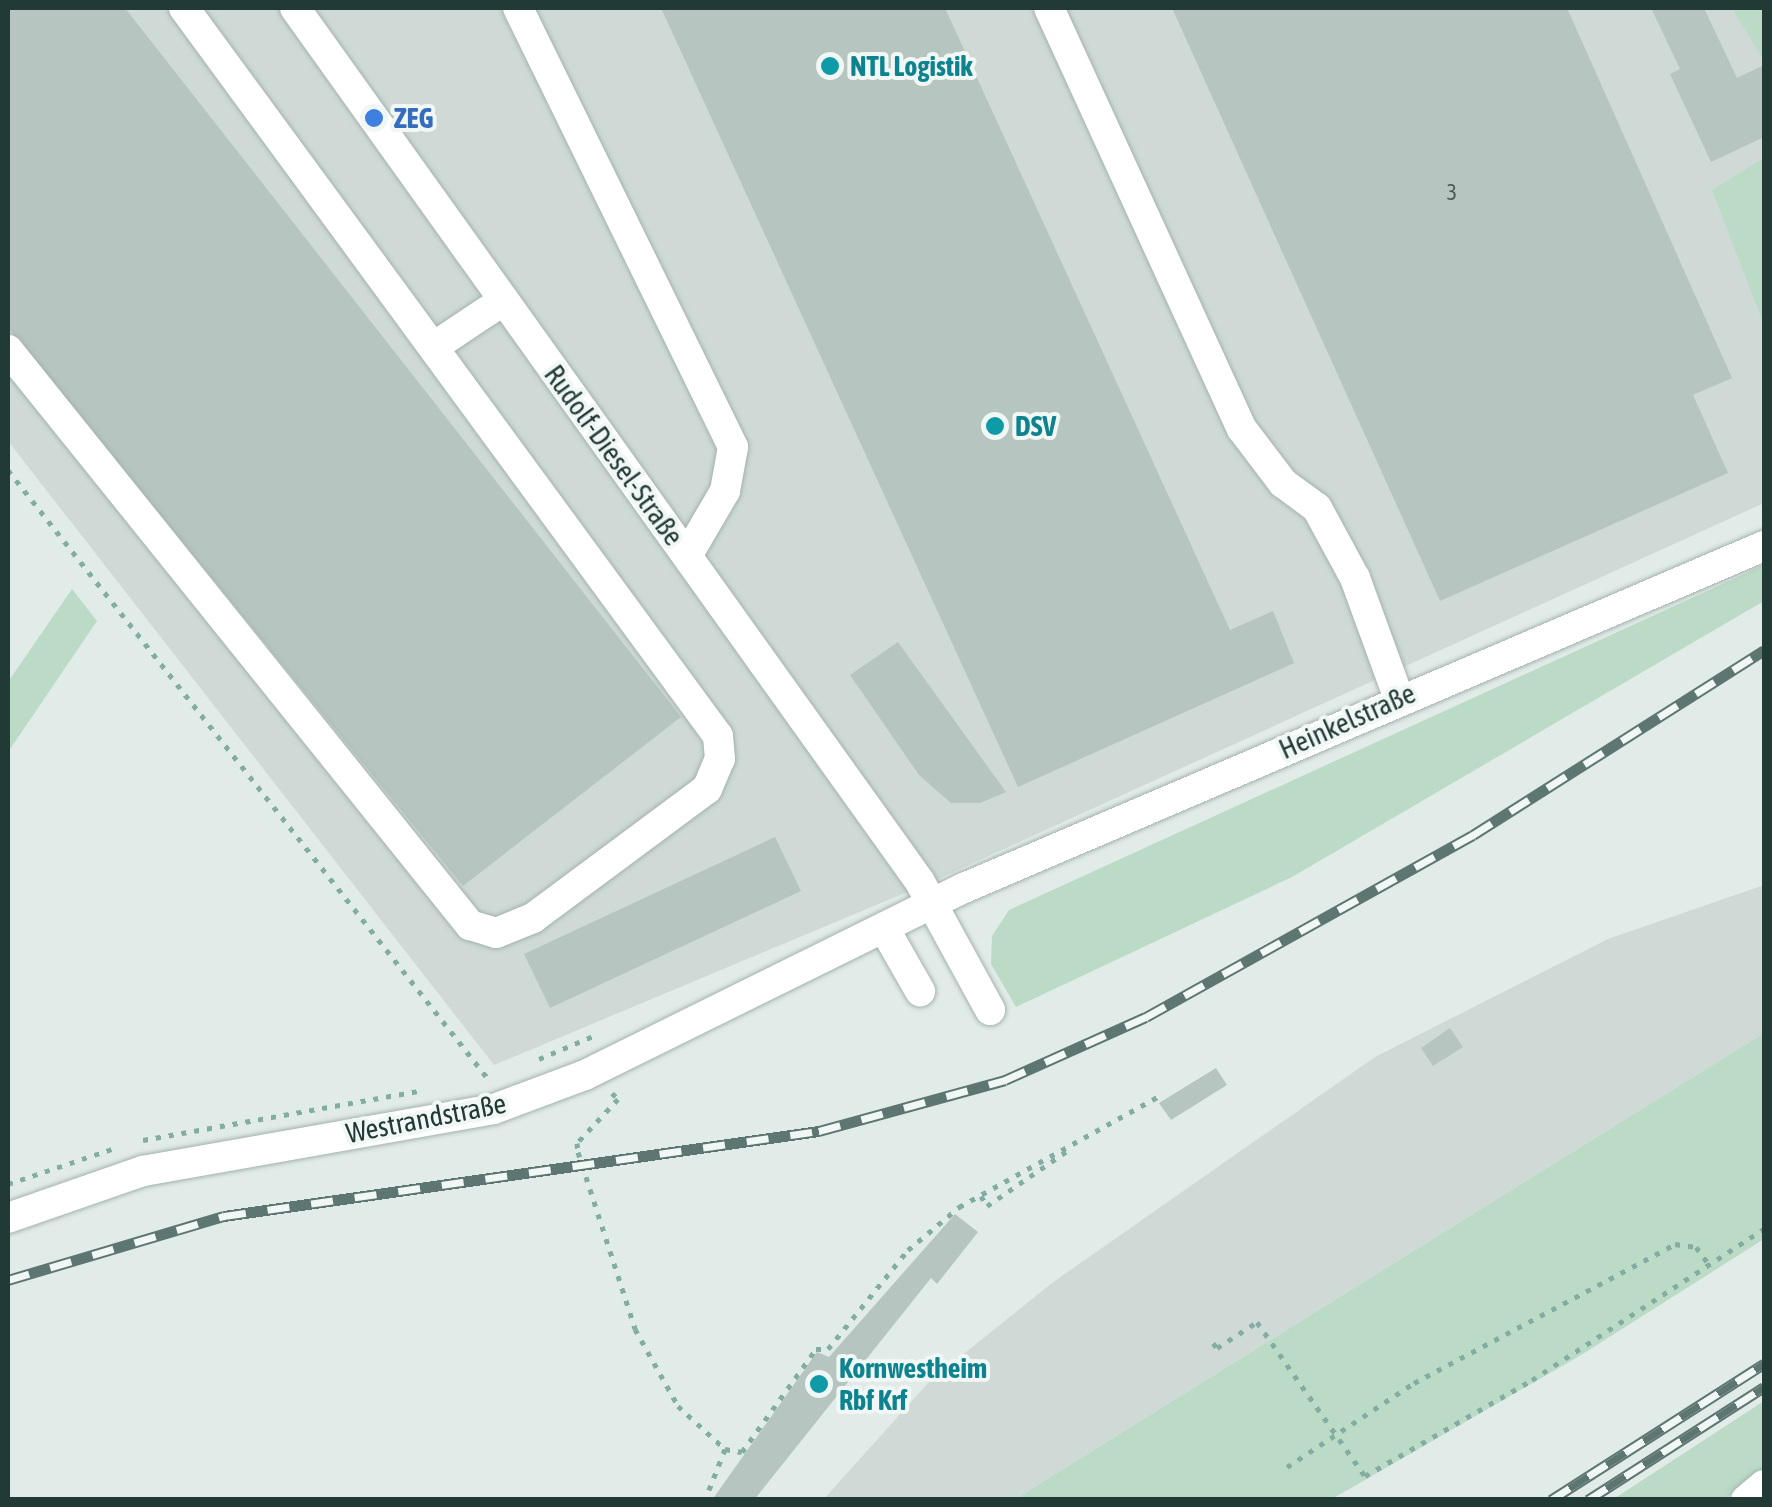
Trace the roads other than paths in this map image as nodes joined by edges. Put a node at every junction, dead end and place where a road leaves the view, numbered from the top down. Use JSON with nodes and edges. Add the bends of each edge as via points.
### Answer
{"nodes":[{"id":1,"x":184,"y":8,"type":"edge"},
{"id":2,"x":295,"y":8,"type":"edge"},
{"id":3,"x":518,"y":8,"type":"edge"},
{"id":4,"x":1050,"y":8,"type":"edge"},
{"id":5,"x":504,"y":300,"type":"junction"},
{"id":6,"x":438,"y":344,"type":"junction"},
{"id":7,"x":8,"y":350,"type":"edge"},
{"id":8,"x":1764,"y":546,"type":"edge"},
{"id":9,"x":687,"y":556,"type":"junction"},
{"id":10,"x":1399,"y":698,"type":"junction"},
{"id":11,"x":932,"y":903,"type":"junction"},
{"id":12,"x":884,"y":928,"type":"junction"},
{"id":13,"x":920,"y":991,"type":"dead end"},
{"id":14,"x":990,"y":1010,"type":"dead end"},
{"id":15,"x":8,"y":1218,"type":"edge"},
{"id":16,"x":1764,"y":1485,"type":"edge"},
{"id":17,"x":1746,"y":1500,"type":"edge"}],
"edges":[{"from":1,"to":6,"type":"street"},
{"from":2,"to":5,"type":"street","name":"Rudolf-Diesel-Straße"},
{"from":3,"to":9,"type":"street","via":[[705,387],[734,460]]},
{"from":4,"to":10,"type":"street","via":[[1242,429],[1282,482],[1318,508]]},
{"from":5,"to":6,"type":"street"},
{"from":5,"to":9,"type":"street","name":"Rudolf-Diesel-Straße"},
{"from":6,"to":7,"type":"street","via":[[718,736],[720,759],[708,788],[533,918],[496,933],[470,924],[444,901]]},
{"from":8,"to":10,"type":"street","name":"Heinkelstraße"},
{"from":9,"to":11,"type":"street","name":"Rudolf-Diesel-Straße"},
{"from":10,"to":11,"type":"street","name":"Heinkelstraße"},
{"from":11,"to":12,"type":"street","name":"Westrandstraße"},
{"from":11,"to":14,"type":"street","name":"Rudolf-Diesel-Straße"},
{"from":12,"to":13,"type":"street"},
{"from":12,"to":15,"type":"street","name":"Westrandstraße","via":[[604,1066],[494,1109],[212,1155]]},
{"from":16,"to":17,"type":"street"}]}
